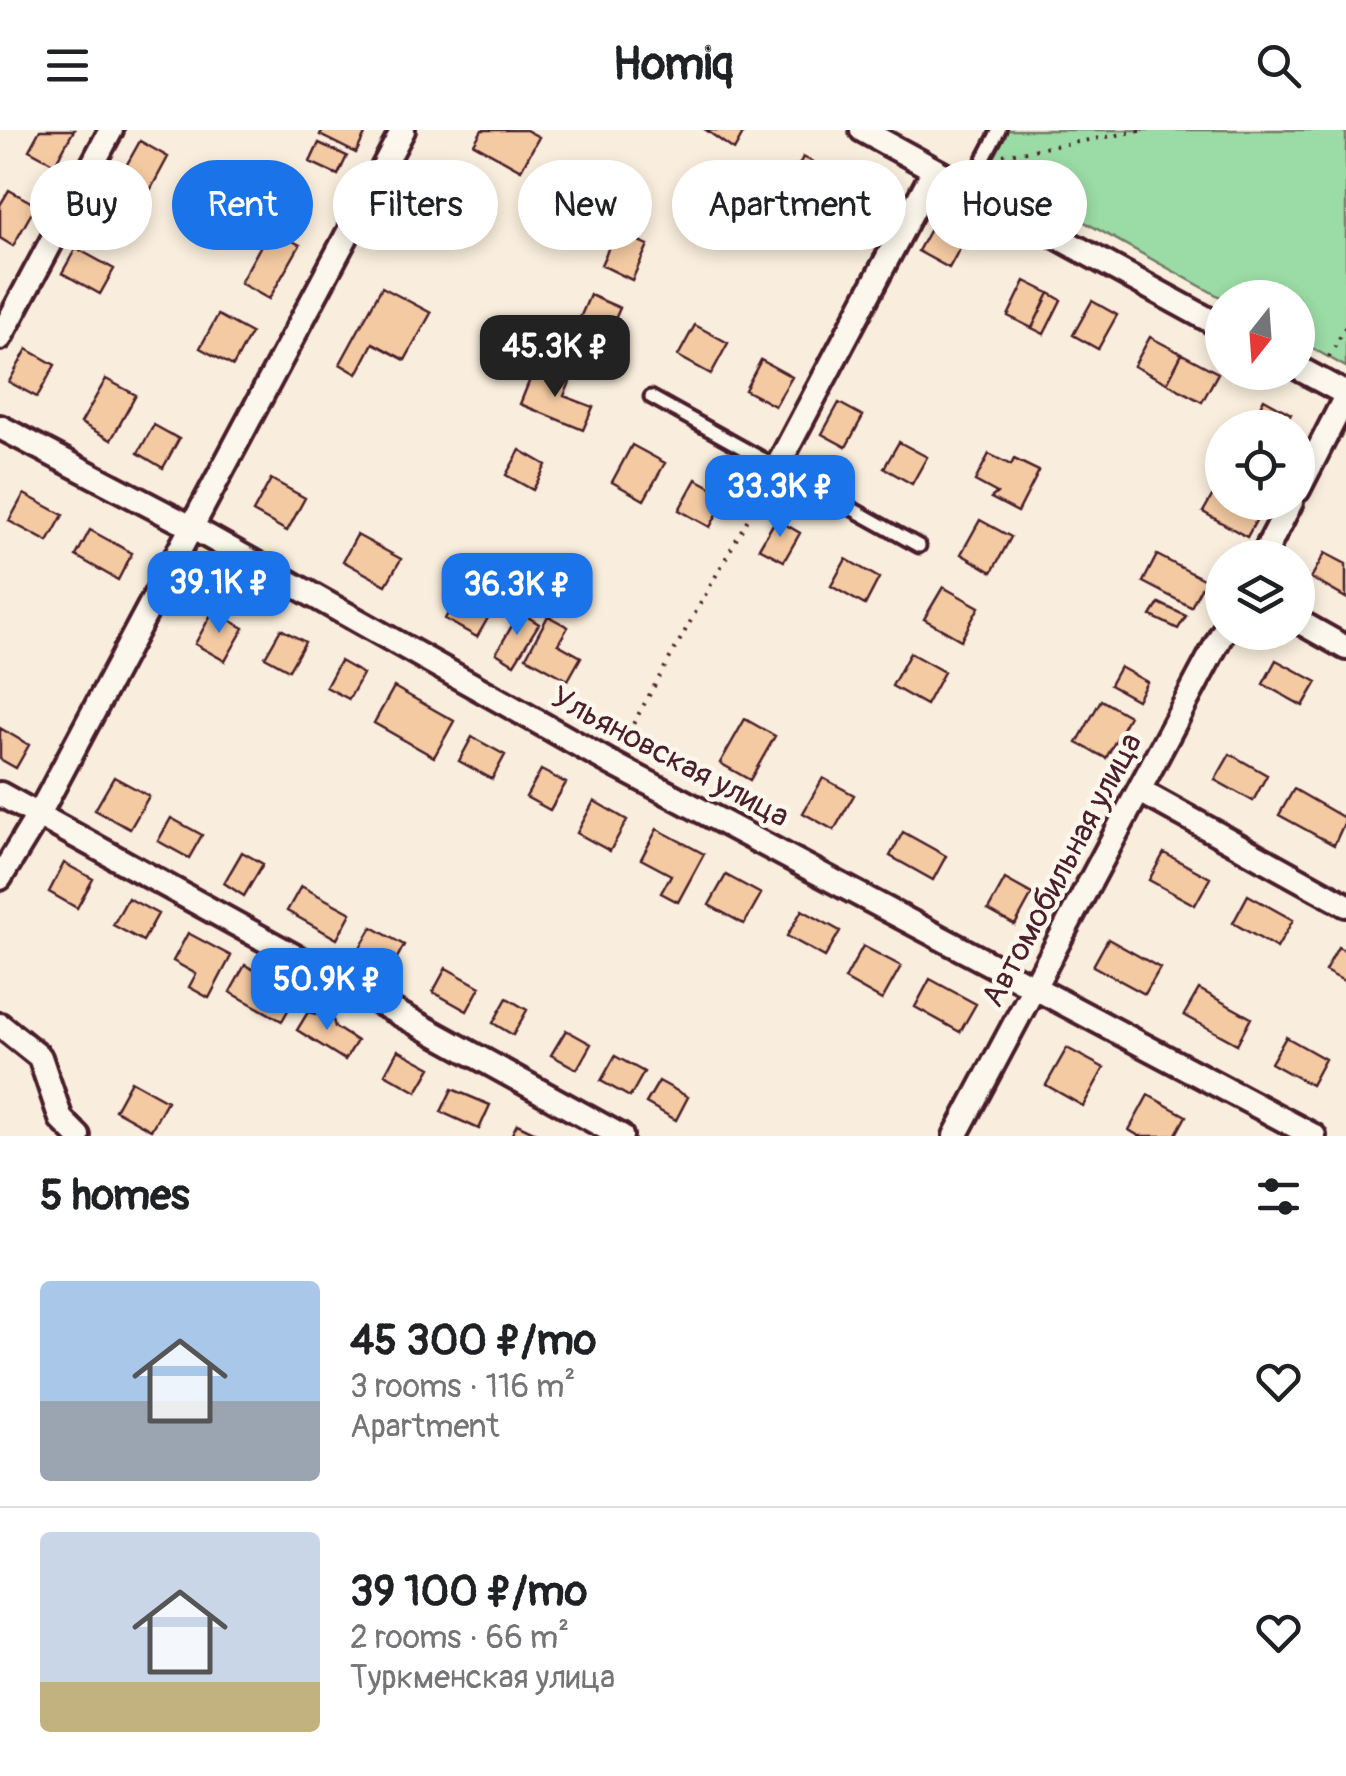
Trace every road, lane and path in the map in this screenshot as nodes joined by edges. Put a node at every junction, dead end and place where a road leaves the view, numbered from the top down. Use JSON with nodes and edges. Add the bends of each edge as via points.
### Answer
{"nodes":[{"id":1,"x":111,"y":130,"type":"edge"},
{"id":2,"x":403,"y":130,"type":"edge"},
{"id":3,"x":862,"y":130,"type":"edge"},
{"id":4,"x":998,"y":130,"type":"edge"},
{"id":5,"x":1146,"y":130,"type":"edge"},
{"id":6,"x":984,"y":159,"type":"joint"},
{"id":7,"x":926,"y":166,"type":"edge"},
{"id":8,"x":926,"y":185,"type":"edge"},
{"id":9,"x":1080,"y":250,"type":"edge"},
{"id":10,"x":1205,"y":318,"type":"edge"},
{"id":11,"x":1346,"y":326,"type":"edge"},
{"id":12,"x":0,"y":338,"type":"edge"},
{"id":13,"x":1315,"y":363,"type":"edge"},
{"id":14,"x":1315,"y":378,"type":"edge"},
{"id":15,"x":1346,"y":395,"type":"edge"},
{"id":16,"x":651,"y":398,"type":"dead end"},
{"id":17,"x":0,"y":427,"type":"edge"},
{"id":18,"x":1315,"y":456,"type":"edge"},
{"id":19,"x":776,"y":469,"type":"junction"},
{"id":20,"x":193,"y":528,"type":"junction"},
{"id":21,"x":919,"y":546,"type":"dead end"},
{"id":22,"x":1315,"y":631,"type":"edge"},
{"id":23,"x":1346,"y":648,"type":"edge"},
{"id":24,"x":1214,"y":650,"type":"edge"},
{"id":25,"x":611,"y":764,"type":"junction"},
{"id":26,"x":1140,"y":791,"type":"junction"},
{"id":27,"x":0,"y":794,"type":"edge"},
{"id":28,"x":39,"y":814,"type":"junction"},
{"id":29,"x":0,"y":878,"type":"edge"},
{"id":30,"x":1346,"y":905,"type":"edge"},
{"id":31,"x":1037,"y":989,"type":"junction"},
{"id":32,"x":0,"y":1025,"type":"edge"},
{"id":33,"x":78,"y":1136,"type":"edge"},
{"id":34,"x":622,"y":1136,"type":"edge"},
{"id":35,"x":954,"y":1136,"type":"edge"},
{"id":36,"x":1314,"y":1136,"type":"edge"}],
"edges":[{"from":1,"to":12,"type":"street"},
{"from":2,"to":20,"type":"street"},
{"from":3,"to":7,"type":"street"},
{"from":4,"to":6,"type":"lane"},
{"from":5,"to":6,"type":"path"},
{"from":8,"to":19,"type":"street"},
{"from":9,"to":10,"type":"street"},
{"from":11,"to":13,"type":"path"},
{"from":14,"to":15,"type":"street"},
{"from":15,"to":18,"type":"street"},
{"from":16,"to":19,"type":"lane"},
{"from":17,"to":20,"type":"street","name":"Ульяновская улица"},
{"from":19,"to":21,"type":"lane"},
{"from":19,"to":25,"type":"path"},
{"from":20,"to":25,"type":"street","name":"Ульяновская улица"},
{"from":20,"to":28,"type":"street"},
{"from":22,"to":23,"type":"street"},
{"from":24,"to":26,"type":"street","name":"Автомобильная улица"},
{"from":25,"to":31,"type":"street","name":"Ульяновская улица"},
{"from":26,"to":30,"type":"street"},
{"from":26,"to":31,"type":"street","name":"Автомобильная улица"},
{"from":27,"to":28,"type":"street"},
{"from":28,"to":29,"type":"street"},
{"from":28,"to":34,"type":"street"},
{"from":31,"to":35,"type":"street","name":"Автомобильная улица"},
{"from":31,"to":36,"type":"street","name":"Ульяновская улица"},
{"from":32,"to":33,"type":"street","via":[[40,1057],[61,1120]]}]}
